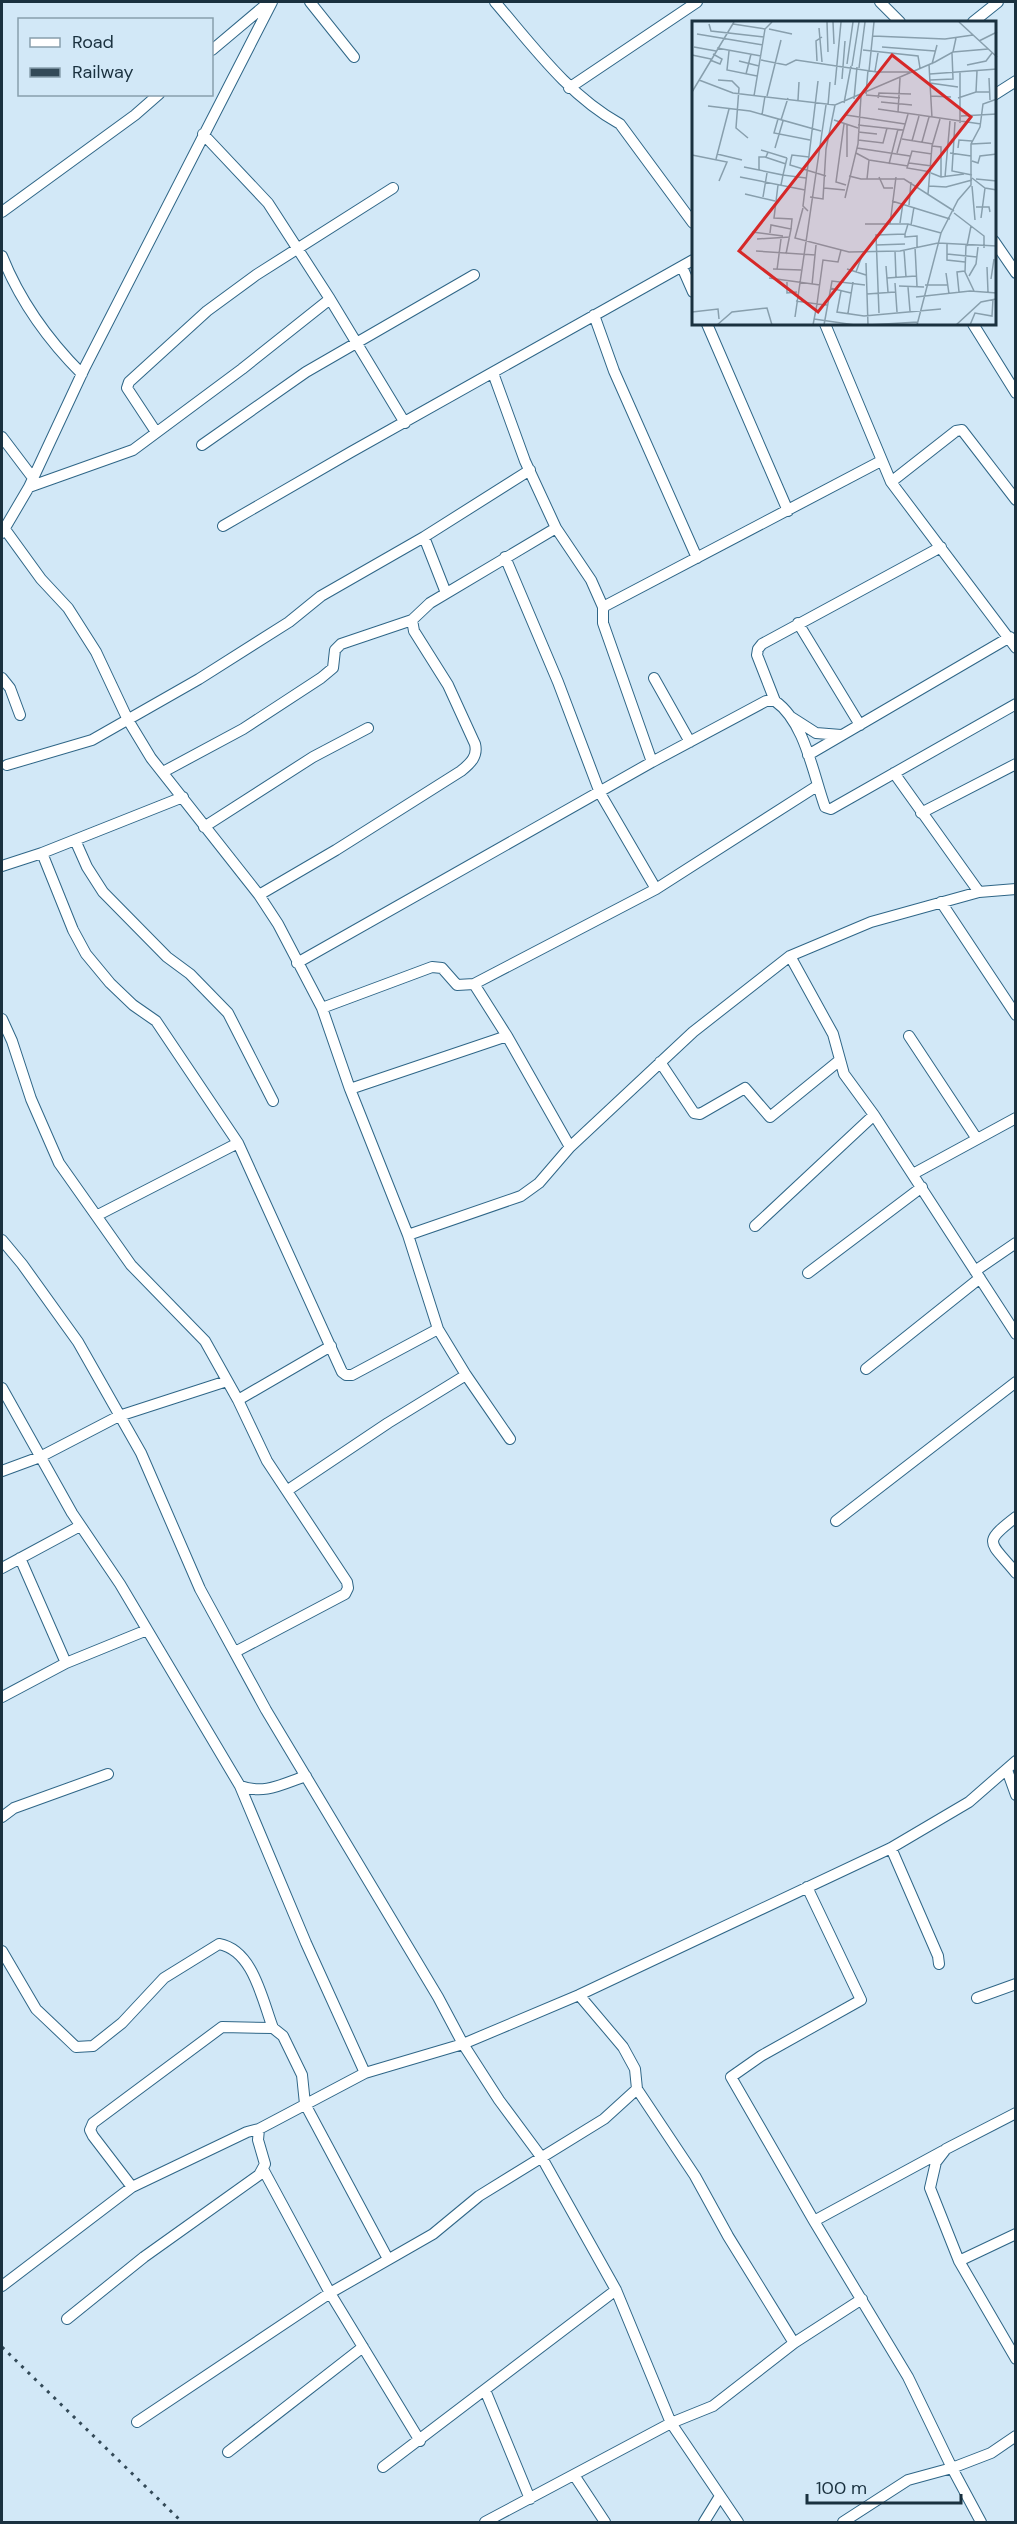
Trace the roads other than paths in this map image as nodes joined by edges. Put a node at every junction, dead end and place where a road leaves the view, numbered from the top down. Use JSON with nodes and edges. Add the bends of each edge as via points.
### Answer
{"nodes":[{"id":1,"x":271,"y":2,"type":"edge"},
{"id":2,"x":309,"y":2,"type":"edge"},
{"id":3,"x":495,"y":2,"type":"edge"},
{"id":4,"x":698,"y":2,"type":"edge"},
{"id":5,"x":880,"y":2,"type":"edge"},
{"id":6,"x":998,"y":2,"type":"edge"},
{"id":7,"x":899,"y":21,"type":"edge"},
{"id":8,"x":974,"y":21,"type":"edge"},
{"id":9,"x":213,"y":49,"type":"edge"},
{"id":10,"x":354,"y":57,"type":"dead end"},
{"id":11,"x":1016,"y":81,"type":"edge"},
{"id":12,"x":569,"y":88,"type":"junction"},
{"id":13,"x":996,"y":94,"type":"edge"},
{"id":14,"x":156,"y":96,"type":"edge"},
{"id":15,"x":203,"y":135,"type":"junction"},
{"id":16,"x":393,"y":188,"type":"dead end"},
{"id":17,"x":2,"y":212,"type":"edge"},
{"id":18,"x":692,"y":222,"type":"edge"},
{"id":19,"x":996,"y":244,"type":"edge"},
{"id":20,"x":296,"y":249,"type":"junction"},
{"id":21,"x":2,"y":256,"type":"edge"},
{"id":22,"x":692,"y":261,"type":"edge"},
{"id":23,"x":682,"y":267,"type":"junction"},
{"id":24,"x":1016,"y":273,"type":"edge"},
{"id":25,"x":474,"y":275,"type":"dead end"},
{"id":26,"x":692,"y":290,"type":"edge"},
{"id":27,"x":330,"y":299,"type":"junction"},
{"id":28,"x":594,"y":315,"type":"junction"},
{"id":29,"x":708,"y":326,"type":"edge"},
{"id":30,"x":826,"y":326,"type":"edge"},
{"id":31,"x":973,"y":326,"type":"edge"},
{"id":32,"x":356,"y":342,"type":"junction"},
{"id":33,"x":492,"y":373,"type":"junction"},
{"id":34,"x":82,"y":374,"type":"junction"},
{"id":35,"x":1016,"y":393,"type":"edge"},
{"id":36,"x":405,"y":423,"type":"junction"},
{"id":37,"x":156,"y":432,"type":"junction"},
{"id":38,"x":2,"y":437,"type":"edge"},
{"id":39,"x":202,"y":445,"type":"dead end"},
{"id":40,"x":881,"y":461,"type":"junction"},
{"id":41,"x":530,"y":471,"type":"junction"},
{"id":42,"x":891,"y":482,"type":"junction"},
{"id":43,"x":31,"y":483,"type":"junction"},
{"id":44,"x":1016,"y":500,"type":"edge"},
{"id":45,"x":788,"y":511,"type":"junction"},
{"id":46,"x":223,"y":526,"type":"dead end"},
{"id":47,"x":556,"y":528,"type":"junction"},
{"id":48,"x":3,"y":530,"type":"edge"},
{"id":49,"x":424,"y":537,"type":"junction"},
{"id":50,"x":941,"y":547,"type":"junction"},
{"id":51,"x":506,"y":557,"type":"junction"},
{"id":52,"x":696,"y":558,"type":"junction"},
{"id":53,"x":446,"y":593,"type":"junction"},
{"id":54,"x":603,"y":607,"type":"junction"},
{"id":55,"x":412,"y":620,"type":"junction"},
{"id":56,"x":798,"y":623,"type":"junction"},
{"id":57,"x":1010,"y":637,"type":"junction"},
{"id":58,"x":1016,"y":648,"type":"edge"},
{"id":59,"x":2,"y":678,"type":"edge"},
{"id":60,"x":654,"y":678,"type":"dead end"},
{"id":61,"x":775,"y":701,"type":"junction"},
{"id":62,"x":1016,"y":704,"type":"edge"},
{"id":63,"x":20,"y":715,"type":"dead end"},
{"id":64,"x":791,"y":717,"type":"junction"},
{"id":65,"x":128,"y":720,"type":"junction"},
{"id":66,"x":860,"y":724,"type":"junction"},
{"id":67,"x":368,"y":728,"type":"dead end"},
{"id":68,"x":841,"y":735,"type":"junction"},
{"id":69,"x":690,"y":742,"type":"junction"},
{"id":70,"x":808,"y":755,"type":"junction"},
{"id":71,"x":652,"y":762,"type":"junction"},
{"id":72,"x":1016,"y":764,"type":"edge"},
{"id":73,"x":7,"y":765,"type":"dead end"},
{"id":74,"x":163,"y":772,"type":"junction"},
{"id":75,"x":894,"y":773,"type":"junction"},
{"id":76,"x":817,"y":786,"type":"junction"},
{"id":77,"x":600,"y":793,"type":"junction"},
{"id":78,"x":183,"y":797,"type":"junction"},
{"id":79,"x":921,"y":813,"type":"junction"},
{"id":80,"x":204,"y":827,"type":"junction"},
{"id":81,"x":75,"y":840,"type":"junction"},
{"id":82,"x":42,"y":853,"type":"junction"},
{"id":83,"x":2,"y":867,"type":"edge"},
{"id":84,"x":656,"y":889,"type":"junction"},
{"id":85,"x":1016,"y":890,"type":"edge"},
{"id":86,"x":979,"y":892,"type":"junction"},
{"id":87,"x":259,"y":895,"type":"junction"},
{"id":88,"x":941,"y":902,"type":"junction"},
{"id":89,"x":790,"y":956,"type":"junction"},
{"id":90,"x":297,"y":963,"type":"junction"},
{"id":91,"x":474,"y":984,"type":"junction"},
{"id":92,"x":322,"y":1008,"type":"junction"},
{"id":93,"x":1016,"y":1015,"type":"edge"},
{"id":94,"x":2,"y":1019,"type":"edge"},
{"id":95,"x":507,"y":1036,"type":"junction"},
{"id":96,"x":909,"y":1036,"type":"dead end"},
{"id":97,"x":840,"y":1060,"type":"junction"},
{"id":98,"x":660,"y":1062,"type":"junction"},
{"id":99,"x":350,"y":1089,"type":"junction"},
{"id":100,"x":273,"y":1101,"type":"dead end"},
{"id":101,"x":874,"y":1115,"type":"junction"},
{"id":102,"x":1016,"y":1118,"type":"edge"},
{"id":103,"x":977,"y":1139,"type":"junction"},
{"id":104,"x":238,"y":1143,"type":"junction"},
{"id":105,"x":570,"y":1147,"type":"junction"},
{"id":106,"x":913,"y":1174,"type":"junction"},
{"id":107,"x":922,"y":1187,"type":"junction"},
{"id":108,"x":98,"y":1215,"type":"junction"},
{"id":109,"x":755,"y":1226,"type":"dead end"},
{"id":110,"x":408,"y":1235,"type":"junction"},
{"id":111,"x":2,"y":1239,"type":"edge"},
{"id":112,"x":1016,"y":1243,"type":"edge"},
{"id":113,"x":808,"y":1274,"type":"dead end"},
{"id":114,"x":977,"y":1275,"type":"junction"},
{"id":115,"x":438,"y":1329,"type":"junction"},
{"id":116,"x":1016,"y":1334,"type":"edge"},
{"id":117,"x":332,"y":1346,"type":"junction"},
{"id":118,"x":866,"y":1369,"type":"dead end"},
{"id":119,"x":466,"y":1375,"type":"junction"},
{"id":120,"x":227,"y":1381,"type":"junction"},
{"id":121,"x":1016,"y":1382,"type":"edge"},
{"id":122,"x":2,"y":1388,"type":"edge"},
{"id":123,"x":238,"y":1400,"type":"junction"},
{"id":124,"x":119,"y":1416,"type":"junction"},
{"id":125,"x":510,"y":1439,"type":"dead end"},
{"id":126,"x":40,"y":1457,"type":"junction"},
{"id":127,"x":2,"y":1471,"type":"edge"},
{"id":128,"x":288,"y":1490,"type":"junction"},
{"id":129,"x":1016,"y":1516,"type":"edge"},
{"id":130,"x":836,"y":1521,"type":"dead end"},
{"id":131,"x":80,"y":1526,"type":"junction"},
{"id":132,"x":20,"y":1558,"type":"junction"},
{"id":133,"x":2,"y":1568,"type":"edge"},
{"id":134,"x":1016,"y":1573,"type":"edge"},
{"id":135,"x":147,"y":1630,"type":"junction"},
{"id":136,"x":235,"y":1652,"type":"junction"},
{"id":137,"x":66,"y":1664,"type":"junction"},
{"id":138,"x":2,"y":1697,"type":"edge"},
{"id":139,"x":1016,"y":1761,"type":"edge"},
{"id":140,"x":1007,"y":1770,"type":"junction"},
{"id":141,"x":108,"y":1774,"type":"dead end"},
{"id":142,"x":306,"y":1776,"type":"junction"},
{"id":143,"x":240,"y":1785,"type":"junction"},
{"id":144,"x":1016,"y":1795,"type":"edge"},
{"id":145,"x":2,"y":1817,"type":"edge"},
{"id":146,"x":891,"y":1848,"type":"junction"},
{"id":147,"x":807,"y":1887,"type":"junction"},
{"id":148,"x":2,"y":1951,"type":"edge"},
{"id":149,"x":939,"y":1964,"type":"dead end"},
{"id":150,"x":1016,"y":1984,"type":"edge"},
{"id":151,"x":579,"y":1995,"type":"junction"},
{"id":152,"x":977,"y":1998,"type":"dead end"},
{"id":153,"x":273,"y":2028,"type":"junction"},
{"id":154,"x":463,"y":2044,"type":"junction"},
{"id":155,"x":365,"y":2073,"type":"junction"},
{"id":156,"x":637,"y":2089,"type":"junction"},
{"id":157,"x":305,"y":2104,"type":"junction"},
{"id":158,"x":1016,"y":2113,"type":"edge"},
{"id":159,"x":259,"y":2129,"type":"junction"},
{"id":160,"x":946,"y":2149,"type":"junction"},
{"id":161,"x":542,"y":2158,"type":"junction"},
{"id":162,"x":263,"y":2169,"type":"junction"},
{"id":163,"x":132,"y":2187,"type":"junction"},
{"id":164,"x":814,"y":2220,"type":"junction"},
{"id":165,"x":1016,"y":2234,"type":"edge"},
{"id":166,"x":388,"y":2259,"type":"junction"},
{"id":167,"x":959,"y":2261,"type":"junction"},
{"id":168,"x":2,"y":2286,"type":"edge"},
{"id":169,"x":616,"y":2290,"type":"junction"},
{"id":170,"x":330,"y":2293,"type":"junction"},
{"id":171,"x":862,"y":2299,"type":"junction"},
{"id":172,"x":67,"y":2319,"type":"dead end"},
{"id":173,"x":794,"y":2343,"type":"junction"},
{"id":174,"x":363,"y":2347,"type":"junction"},
{"id":175,"x":1016,"y":2359,"type":"edge"},
{"id":176,"x":484,"y":2390,"type":"junction"},
{"id":177,"x":136,"y":2422,"type":"dead end"},
{"id":178,"x":671,"y":2423,"type":"junction"},
{"id":179,"x":1016,"y":2436,"type":"edge"},
{"id":180,"x":420,"y":2440,"type":"junction"},
{"id":181,"x":228,"y":2452,"type":"dead end"},
{"id":182,"x":383,"y":2467,"type":"dead end"},
{"id":183,"x":952,"y":2468,"type":"junction"},
{"id":184,"x":574,"y":2475,"type":"junction"},
{"id":185,"x":720,"y":2496,"type":"junction"},
{"id":186,"x":530,"y":2499,"type":"junction"},
{"id":187,"x":485,"y":2523,"type":"edge"},
{"id":188,"x":605,"y":2523,"type":"edge"},
{"id":189,"x":704,"y":2523,"type":"edge"},
{"id":190,"x":738,"y":2523,"type":"edge"},
{"id":191,"x":843,"y":2523,"type":"edge"},
{"id":192,"x":981,"y":2523,"type":"edge"}],
"edges":[{"from":1,"to":9,"type":"street"},
{"from":1,"to":15,"type":"street"},
{"from":2,"to":10,"type":"street"},
{"from":3,"to":12,"type":"street"},
{"from":4,"to":12,"type":"street"},
{"from":5,"to":7,"type":"street"},
{"from":6,"to":8,"type":"street"},
{"from":11,"to":13,"type":"street"},
{"from":12,"to":18,"type":"street","via":[[620,124]]},
{"from":14,"to":17,"type":"street"},
{"from":15,"to":20,"type":"street","via":[[267,203]]},
{"from":15,"to":34,"type":"street"},
{"from":16,"to":20,"type":"street"},
{"from":19,"to":24,"type":"street"},
{"from":20,"to":27,"type":"street"},
{"from":20,"to":37,"type":"street","via":[[207,311],[129,382],[127,388]]},
{"from":21,"to":34,"type":"street","via":[[24,303],[60,352]]},
{"from":22,"to":23,"type":"street"},
{"from":23,"to":26,"type":"street"},
{"from":23,"to":28,"type":"street"},
{"from":25,"to":32,"type":"street"},
{"from":27,"to":32,"type":"street"},
{"from":27,"to":37,"type":"street"},
{"from":28,"to":33,"type":"street"},
{"from":28,"to":52,"type":"street","via":[[618,381]]},
{"from":29,"to":45,"type":"street"},
{"from":30,"to":40,"type":"street"},
{"from":31,"to":35,"type":"street"},
{"from":32,"to":36,"type":"street"},
{"from":32,"to":39,"type":"street"},
{"from":33,"to":36,"type":"street"},
{"from":33,"to":41,"type":"street"},
{"from":34,"to":43,"type":"street"},
{"from":36,"to":46,"type":"street"},
{"from":37,"to":43,"type":"street","via":[[128,453]]},
{"from":38,"to":43,"type":"street"},
{"from":40,"to":42,"type":"street"},
{"from":40,"to":45,"type":"street"},
{"from":41,"to":47,"type":"street"},
{"from":41,"to":49,"type":"street"},
{"from":42,"to":44,"type":"street","via":[[962,430]]},
{"from":42,"to":50,"type":"street"},
{"from":43,"to":48,"type":"street"},
{"from":45,"to":52,"type":"street"},
{"from":47,"to":51,"type":"street"},
{"from":47,"to":54,"type":"street","via":[[591,579]]},
{"from":48,"to":65,"type":"street","via":[[68,608],[96,652]]},
{"from":49,"to":53,"type":"street"},
{"from":49,"to":65,"type":"street","via":[[321,596],[279,629]]},
{"from":50,"to":56,"type":"street"},
{"from":50,"to":57,"type":"street"},
{"from":51,"to":53,"type":"street"},
{"from":51,"to":77,"type":"street"},
{"from":52,"to":54,"type":"street"},
{"from":53,"to":55,"type":"street"},
{"from":54,"to":71,"type":"street","via":[[603,623]]},
{"from":55,"to":74,"type":"street","via":[[341,644],[335,650],[333,668],[321,678],[243,729]]},
{"from":55,"to":87,"type":"street","via":[[414,631],[448,685],[475,744],[474,757],[461,771]]},
{"from":56,"to":61,"type":"street","via":[[758,649]]},
{"from":56,"to":66,"type":"street"},
{"from":57,"to":58,"type":"street"},
{"from":57,"to":66,"type":"street"},
{"from":59,"to":63,"type":"street"},
{"from":60,"to":69,"type":"street"},
{"from":61,"to":64,"type":"street"},
{"from":61,"to":69,"type":"street","via":[[766,701]]},
{"from":62,"to":75,"type":"street"},
{"from":64,"to":68,"type":"street","via":[[816,733]]},
{"from":64,"to":70,"type":"street"},
{"from":65,"to":73,"type":"street","via":[[92,740]]},
{"from":65,"to":74,"type":"street"},
{"from":66,"to":68,"type":"street"},
{"from":67,"to":80,"type":"street","via":[[313,757]]},
{"from":68,"to":70,"type":"street"},
{"from":69,"to":71,"type":"street"},
{"from":70,"to":76,"type":"street"},
{"from":71,"to":77,"type":"street"},
{"from":72,"to":79,"type":"street"},
{"from":74,"to":78,"type":"street"},
{"from":75,"to":76,"type":"street","via":[[831,809],[825,807]]},
{"from":75,"to":79,"type":"street"},
{"from":76,"to":84,"type":"street"},
{"from":77,"to":84,"type":"street"},
{"from":77,"to":90,"type":"street"},
{"from":78,"to":80,"type":"street"},
{"from":78,"to":81,"type":"street"},
{"from":79,"to":86,"type":"street"},
{"from":80,"to":87,"type":"street"},
{"from":81,"to":82,"type":"street"},
{"from":81,"to":100,"type":"street","via":[[103,892],[228,1013]]},
{"from":82,"to":83,"type":"street"},
{"from":82,"to":104,"type":"street","via":[[86,954],[110,983],[156,1021]]},
{"from":84,"to":91,"type":"street"},
{"from":85,"to":86,"type":"street"},
{"from":86,"to":88,"type":"street"},
{"from":87,"to":90,"type":"street"},
{"from":88,"to":89,"type":"street","via":[[871,922]]},
{"from":88,"to":93,"type":"street"},
{"from":89,"to":97,"type":"street","via":[[834,1034]]},
{"from":89,"to":98,"type":"street"},
{"from":90,"to":92,"type":"street"},
{"from":91,"to":92,"type":"street","via":[[457,986],[442,968],[432,967]]},
{"from":91,"to":95,"type":"street"},
{"from":92,"to":99,"type":"street"},
{"from":94,"to":108,"type":"street","via":[[59,1163]]},
{"from":95,"to":99,"type":"street"},
{"from":95,"to":105,"type":"street"},
{"from":96,"to":103,"type":"street"},
{"from":97,"to":98,"type":"street","via":[[770,1117],[743,1088],[700,1114],[694,1113]]},
{"from":97,"to":101,"type":"street","via":[[844,1074]]},
{"from":98,"to":105,"type":"street"},
{"from":99,"to":110,"type":"street"},
{"from":101,"to":106,"type":"street"},
{"from":101,"to":109,"type":"street"},
{"from":102,"to":103,"type":"street"},
{"from":103,"to":106,"type":"street"},
{"from":104,"to":108,"type":"street"},
{"from":104,"to":117,"type":"street"},
{"from":105,"to":110,"type":"street","via":[[539,1183],[521,1196]]},
{"from":106,"to":107,"type":"street"},
{"from":107,"to":113,"type":"street"},
{"from":107,"to":114,"type":"street"},
{"from":108,"to":120,"type":"street","via":[[135,1270],[205,1341]]},
{"from":110,"to":115,"type":"street"},
{"from":111,"to":124,"type":"street","via":[[69,1327]]},
{"from":112,"to":114,"type":"street"},
{"from":114,"to":116,"type":"street"},
{"from":114,"to":118,"type":"street"},
{"from":115,"to":117,"type":"street","via":[[346,1376]]},
{"from":115,"to":119,"type":"street"},
{"from":117,"to":123,"type":"street"},
{"from":119,"to":125,"type":"street"},
{"from":119,"to":128,"type":"street"},
{"from":120,"to":123,"type":"street"},
{"from":120,"to":124,"type":"street"},
{"from":121,"to":130,"type":"street"},
{"from":122,"to":126,"type":"street"},
{"from":123,"to":128,"type":"street","via":[[267,1461]]},
{"from":124,"to":126,"type":"street"},
{"from":124,"to":136,"type":"street","via":[[141,1453],[193,1576]]},
{"from":126,"to":127,"type":"street"},
{"from":126,"to":131,"type":"street"},
{"from":128,"to":136,"type":"street","via":[[348,1588],[345,1594]]},
{"from":129,"to":134,"type":"street","via":[[992,1539]]},
{"from":131,"to":132,"type":"street"},
{"from":131,"to":135,"type":"street"},
{"from":132,"to":133,"type":"street"},
{"from":132,"to":137,"type":"street"},
{"from":135,"to":137,"type":"street"},
{"from":135,"to":143,"type":"street"},
{"from":136,"to":142,"type":"street"},
{"from":137,"to":138,"type":"street"},
{"from":139,"to":140,"type":"street"},
{"from":140,"to":144,"type":"street"},
{"from":140,"to":146,"type":"street","via":[[969,1802]]},
{"from":141,"to":145,"type":"street","via":[[14,1808]]},
{"from":142,"to":143,"type":"street","via":[[268,1789],[253,1791]]},
{"from":142,"to":154,"type":"street"},
{"from":143,"to":155,"type":"street"},
{"from":146,"to":147,"type":"street"},
{"from":146,"to":149,"type":"street"},
{"from":147,"to":151,"type":"street"},
{"from":147,"to":164,"type":"street","via":[[861,2000],[761,2056],[732,2077]]},
{"from":148,"to":153,"type":"street","via":[[36,2009],[76,2047],[93,2046],[122,2024],[164,1977],[219,1944],[231,1946],[248,1965]]},
{"from":150,"to":152,"type":"street"},
{"from":151,"to":154,"type":"street"},
{"from":151,"to":156,"type":"street","via":[[623,2047],[635,2069]]},
{"from":153,"to":157,"type":"street","via":[[283,2036],[302,2075]]},
{"from":153,"to":163,"type":"street","via":[[222,2027],[93,2123],[93,2136]]},
{"from":154,"to":155,"type":"street"},
{"from":154,"to":161,"type":"street"},
{"from":155,"to":157,"type":"street"},
{"from":156,"to":161,"type":"street","via":[[604,2119]]},
{"from":156,"to":173,"type":"street","via":[[695,2176]]},
{"from":157,"to":159,"type":"street"},
{"from":157,"to":166,"type":"street"},
{"from":158,"to":160,"type":"street"},
{"from":159,"to":162,"type":"street"},
{"from":159,"to":163,"type":"street"},
{"from":160,"to":164,"type":"street"},
{"from":160,"to":167,"type":"street","via":[[936,2162],[930,2188]]},
{"from":161,"to":166,"type":"street","via":[[479,2196],[432,2234]]},
{"from":161,"to":169,"type":"street"},
{"from":162,"to":170,"type":"street"},
{"from":162,"to":172,"type":"street"},
{"from":163,"to":168,"type":"street"},
{"from":164,"to":171,"type":"street"},
{"from":165,"to":167,"type":"street"},
{"from":166,"to":170,"type":"street"},
{"from":167,"to":175,"type":"street"},
{"from":169,"to":176,"type":"street"},
{"from":169,"to":178,"type":"street"},
{"from":170,"to":174,"type":"street"},
{"from":170,"to":177,"type":"street"},
{"from":171,"to":173,"type":"street"},
{"from":171,"to":183,"type":"street","via":[[908,2377]]},
{"from":173,"to":178,"type":"street","via":[[713,2406]]},
{"from":174,"to":180,"type":"street"},
{"from":174,"to":181,"type":"street"},
{"from":176,"to":180,"type":"street"},
{"from":176,"to":186,"type":"street"},
{"from":178,"to":184,"type":"street"},
{"from":178,"to":185,"type":"street"},
{"from":179,"to":183,"type":"street","via":[[991,2453]]},
{"from":180,"to":182,"type":"street"},
{"from":183,"to":191,"type":"street","via":[[908,2480]]},
{"from":183,"to":192,"type":"street"},
{"from":184,"to":186,"type":"street"},
{"from":184,"to":188,"type":"street"},
{"from":185,"to":189,"type":"street"},
{"from":185,"to":190,"type":"street"},
{"from":186,"to":187,"type":"street"}]}
